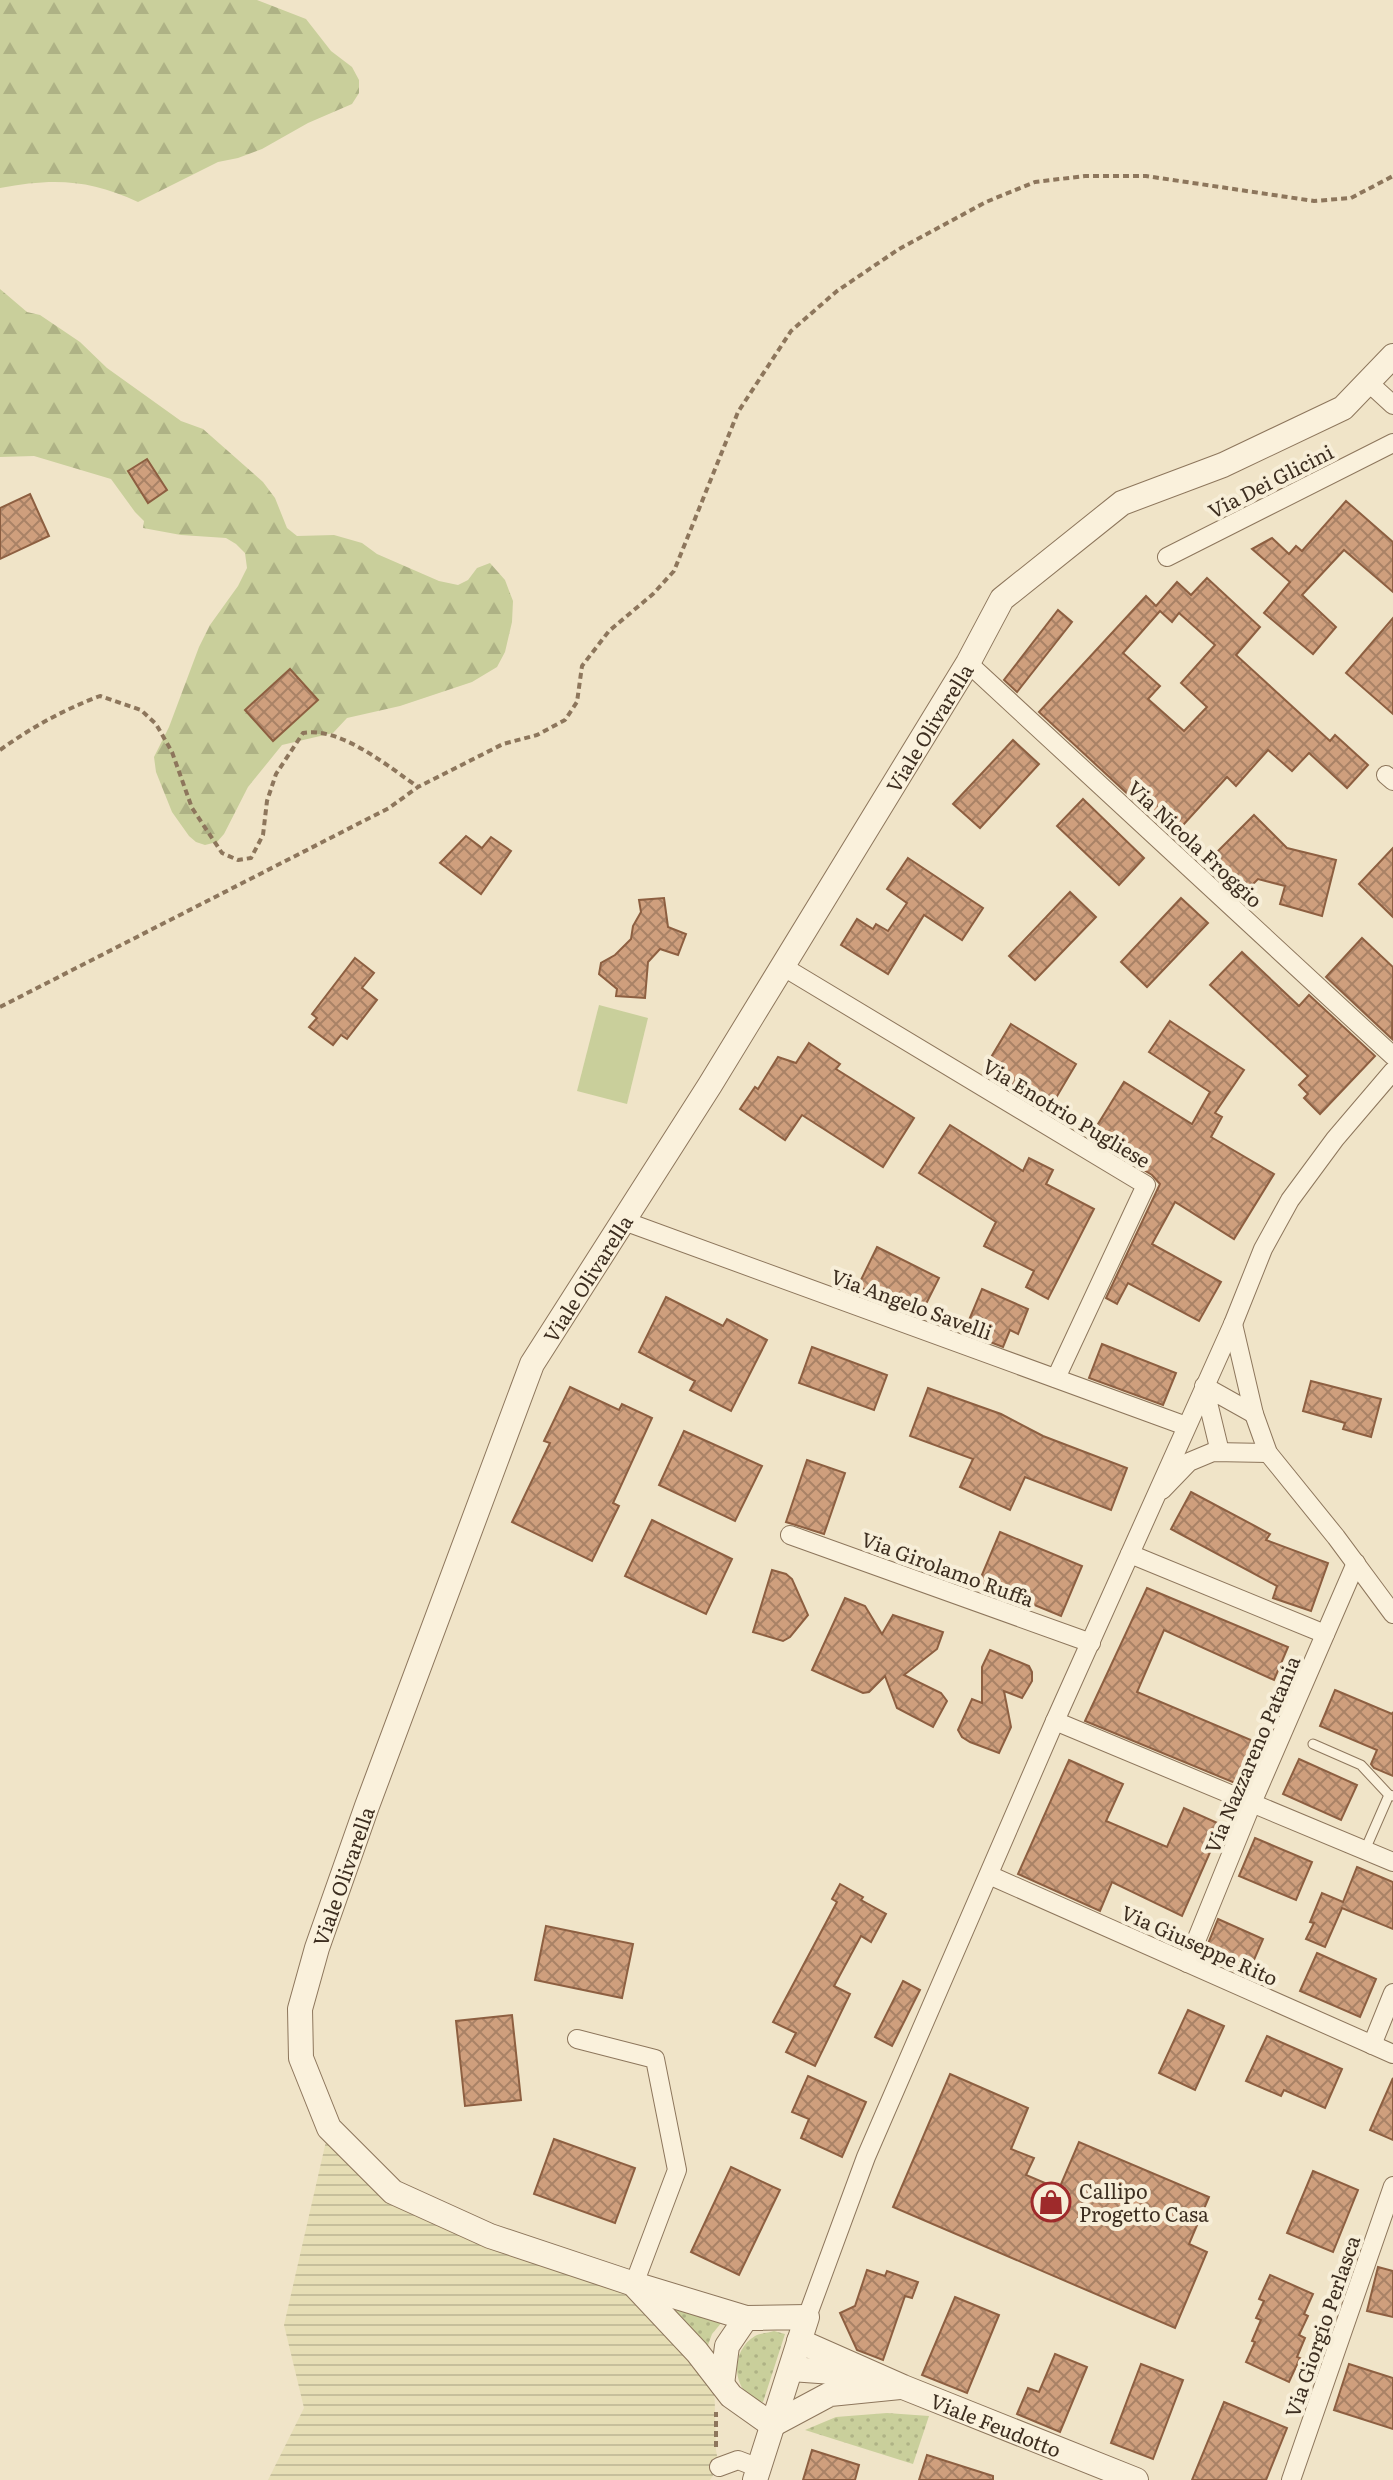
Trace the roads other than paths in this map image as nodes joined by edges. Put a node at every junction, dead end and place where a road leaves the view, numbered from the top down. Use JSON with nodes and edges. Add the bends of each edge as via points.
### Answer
{"nodes":[{"id":1,"x":1392,"y":359,"type":"edge"},
{"id":2,"x":1368,"y":382,"type":"junction"},
{"id":3,"x":1393,"y":405,"type":"edge"},
{"id":4,"x":1393,"y":443,"type":"edge"},
{"id":5,"x":1167,"y":557,"type":"dead end"},
{"id":6,"x":968,"y":663,"type":"junction"},
{"id":7,"x":782,"y":966,"type":"junction"},
{"id":8,"x":1393,"y":1056,"type":"edge"},
{"id":9,"x":1393,"y":1071,"type":"edge"},
{"id":10,"x":624,"y":1221,"type":"junction"},
{"id":11,"x":1233,"y":1324,"type":"junction"},
{"id":12,"x":1056,"y":1378,"type":"junction"},
{"id":13,"x":1204,"y":1386,"type":"junction"},
{"id":14,"x":1254,"y":1414,"type":"junction"},
{"id":15,"x":1186,"y":1426,"type":"junction"},
{"id":16,"x":1220,"y":1452,"type":"junction"},
{"id":17,"x":1268,"y":1453,"type":"junction"},
{"id":18,"x":1154,"y":1498,"type":"junction"},
{"id":19,"x":790,"y":1535,"type":"dead end"},
{"id":20,"x":1130,"y":1554,"type":"junction"},
{"id":21,"x":1356,"y":1563,"type":"junction"},
{"id":22,"x":1393,"y":1614,"type":"edge"},
{"id":23,"x":1325,"y":1634,"type":"junction"},
{"id":24,"x":1091,"y":1643,"type":"junction"},
{"id":25,"x":1055,"y":1721,"type":"junction"},
{"id":26,"x":1313,"y":1744,"type":"dead end"},
{"id":27,"x":1391,"y":1795,"type":"edge"},
{"id":28,"x":1252,"y":1803,"type":"junction"},
{"id":29,"x":1365,"y":1850,"type":"junction"},
{"id":30,"x":1393,"y":1862,"type":"edge"},
{"id":31,"x":989,"y":1875,"type":"junction"},
{"id":32,"x":1187,"y":1963,"type":"junction"},
{"id":33,"x":1393,"y":1993,"type":"edge"},
{"id":34,"x":577,"y":2039,"type":"dead end"},
{"id":35,"x":1372,"y":2045,"type":"junction"},
{"id":36,"x":1393,"y":2054,"type":"edge"},
{"id":37,"x":1393,"y":2186,"type":"edge"},
{"id":38,"x":634,"y":2284,"type":"junction"},
{"id":39,"x":807,"y":2317,"type":"junction"},
{"id":40,"x":746,"y":2318,"type":"junction"},
{"id":41,"x":799,"y":2341,"type":"junction"},
{"id":42,"x":791,"y":2369,"type":"junction"},
{"id":43,"x":879,"y":2376,"type":"junction"},
{"id":44,"x":718,"y":2378,"type":"junction"},
{"id":45,"x":903,"y":2387,"type":"junction"},
{"id":46,"x":772,"y":2425,"type":"junction"},
{"id":47,"x":719,"y":2467,"type":"road end"},
{"id":48,"x":757,"y":2474,"type":"edge"},
{"id":49,"x":1136,"y":2480,"type":"edge"},
{"id":50,"x":1291,"y":2480,"type":"edge"}],
"edges":[{"from":1,"to":2,"type":"street","name":"Viale Olivarella"},
{"from":2,"to":3,"type":"street"},
{"from":2,"to":6,"type":"street","name":"Viale Olivarella","via":[[1343,408],[1223,465],[1122,503],[1002,599]]},
{"from":4,"to":5,"type":"street","name":"Via Dei Glicini"},
{"from":6,"to":7,"type":"street","name":"Viale Olivarella"},
{"from":6,"to":8,"type":"street","name":"Via Nicola Froggio"},
{"from":7,"to":10,"type":"street","name":"Viale Olivarella"},
{"from":7,"to":12,"type":"street","name":"Via Enotrio Pugliese","via":[[1146,1185]]},
{"from":9,"to":11,"type":"street","via":[[1290,1200],[1263,1249]]},
{"from":10,"to":12,"type":"street","name":"Via Angelo Savelli"},
{"from":10,"to":38,"type":"street","name":"Viale Olivarella","via":[[532,1364],[367,1806],[300,2009],[301,2058],[329,2128],[393,2192],[490,2236]]},
{"from":11,"to":13,"type":"street"},
{"from":11,"to":14,"type":"street"},
{"from":12,"to":15,"type":"street","name":"Via Angelo Savelli"},
{"from":13,"to":14,"type":"street"},
{"from":13,"to":15,"type":"street"},
{"from":13,"to":16,"type":"street"},
{"from":14,"to":17,"type":"street"},
{"from":15,"to":18,"type":"street"},
{"from":16,"to":17,"type":"street"},
{"from":16,"to":18,"type":"street","via":[[1189,1462]]},
{"from":17,"to":21,"type":"street"},
{"from":18,"to":20,"type":"street"},
{"from":19,"to":24,"type":"street","name":"Via Girolamo Ruffa"},
{"from":20,"to":23,"type":"street"},
{"from":20,"to":24,"type":"street"},
{"from":21,"to":22,"type":"street"},
{"from":21,"to":23,"type":"street","name":"Via Nazzareno Patania"},
{"from":23,"to":28,"type":"street","name":"Via Nazzareno Patania"},
{"from":24,"to":25,"type":"street"},
{"from":25,"to":28,"type":"street"},
{"from":25,"to":31,"type":"street"},
{"from":26,"to":27,"type":"lane","via":[[1361,1765]]},
{"from":27,"to":29,"type":"lane"},
{"from":28,"to":29,"type":"street"},
{"from":28,"to":32,"type":"street","name":"Via Nazzareno Patania"},
{"from":29,"to":30,"type":"street"},
{"from":31,"to":32,"type":"street","name":"Via Giuseppe Rito"},
{"from":31,"to":39,"type":"street","via":[[866,2157]]},
{"from":32,"to":35,"type":"street","name":"Via Giuseppe Rito"},
{"from":33,"to":35,"type":"street"},
{"from":34,"to":38,"type":"street","via":[[655,2059],[677,2170]]},
{"from":35,"to":36,"type":"street","name":"Via Giuseppe Rito"},
{"from":37,"to":50,"type":"street","name":"Via Giorgio Perlasca"},
{"from":38,"to":40,"type":"street","name":"Viale Olivarella"},
{"from":38,"to":44,"type":"street","name":"Viale Olivarella"},
{"from":39,"to":40,"type":"street","name":"Viale Olivarella"},
{"from":39,"to":41,"type":"street"},
{"from":40,"to":44,"type":"street","via":[[727,2346]]},
{"from":41,"to":42,"type":"street"},
{"from":41,"to":43,"type":"street","name":"Viale Feudotto"},
{"from":42,"to":43,"type":"street"},
{"from":42,"to":46,"type":"street"},
{"from":43,"to":45,"type":"street","name":"Viale Feudotto"},
{"from":44,"to":46,"type":"street","name":"Viale Olivarella","via":[[731,2396]]},
{"from":45,"to":46,"type":"street","via":[[830,2394]]},
{"from":45,"to":49,"type":"street","name":"Viale Feudotto"},
{"from":46,"to":48,"type":"street"},
{"from":47,"to":48,"type":"street","via":[[738,2460]]}]}
